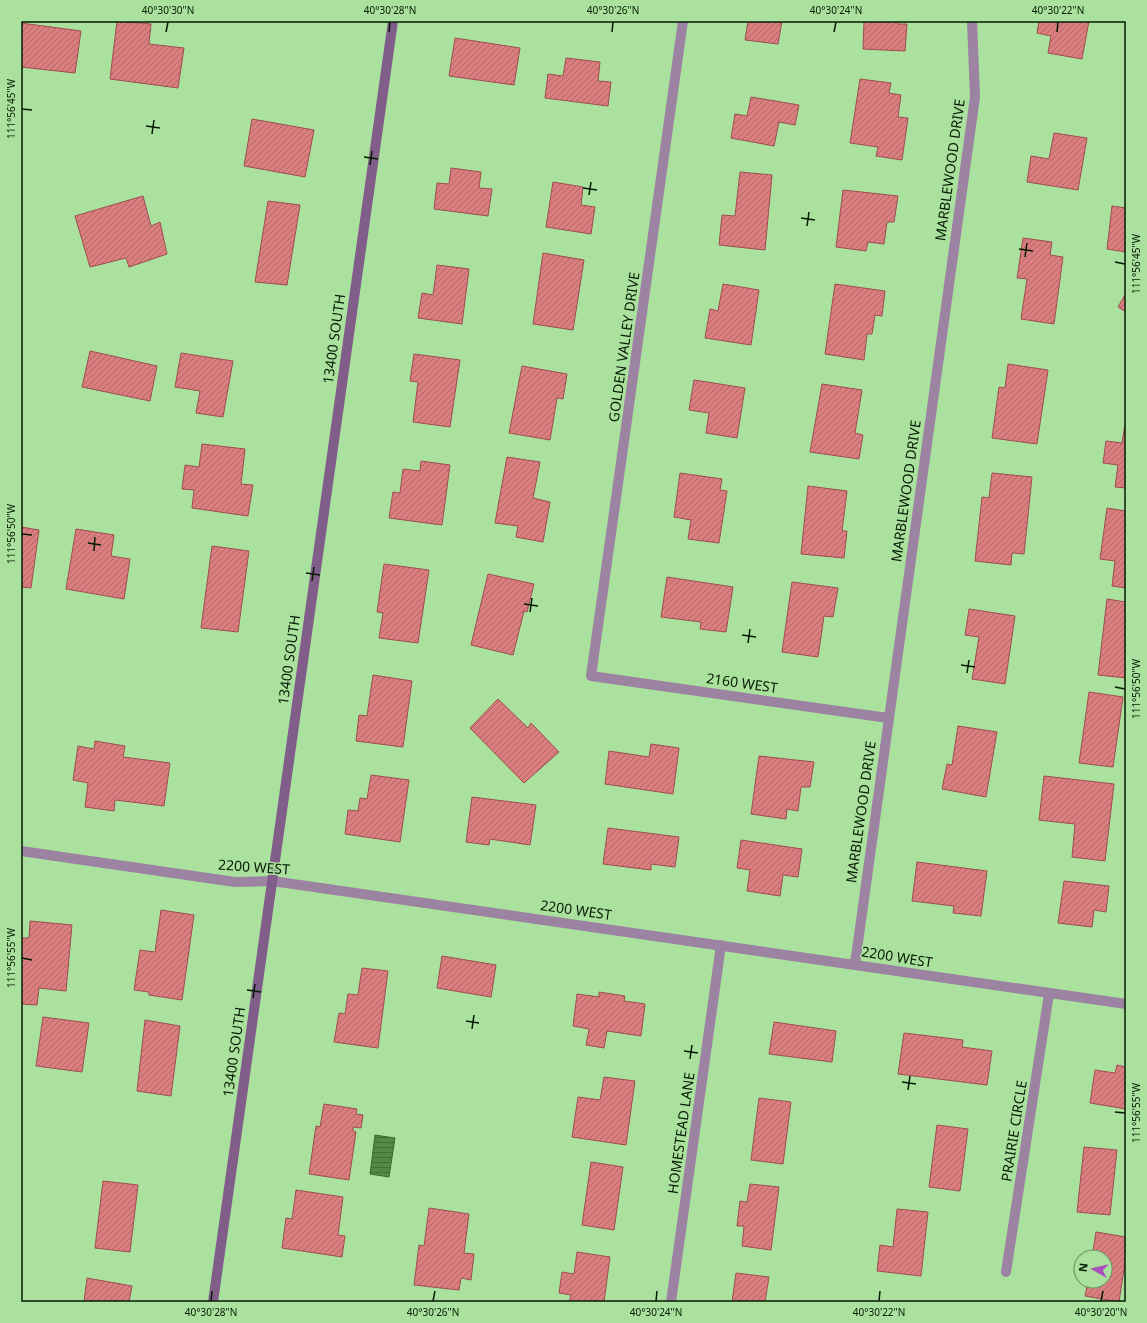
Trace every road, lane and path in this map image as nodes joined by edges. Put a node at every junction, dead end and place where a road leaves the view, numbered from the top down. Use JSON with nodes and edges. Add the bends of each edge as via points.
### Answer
{"nodes":[{"id":1,"x":393,"y":21,"type":"edge"},
{"id":2,"x":683,"y":21,"type":"edge"},
{"id":3,"x":972,"y":21,"type":"edge"},
{"id":4,"x":591,"y":676,"type":"joint"},
{"id":5,"x":888,"y":718,"type":"junction"},
{"id":6,"x":21,"y":851,"type":"edge"},
{"id":7,"x":272,"y":881,"type":"junction"},
{"id":8,"x":722,"y":945,"type":"junction"},
{"id":9,"x":855,"y":964,"type":"junction"},
{"id":10,"x":1049,"y":994,"type":"junction"},
{"id":11,"x":1126,"y":1004,"type":"edge"},
{"id":12,"x":1006,"y":1272,"type":"dead end"},
{"id":13,"x":213,"y":1302,"type":"edge"},
{"id":14,"x":671,"y":1302,"type":"edge"}],
"edges":[{"from":1,"to":7,"type":"street","name":"13400 SOUTH"},
{"from":2,"to":4,"type":"street","name":"GOLDEN VALLEY DRIVE"},
{"from":3,"to":5,"type":"street","name":"MARBLEWOOD DRIVE","via":[[975,97]]},
{"from":4,"to":5,"type":"street","name":"2160 WEST"},
{"from":5,"to":9,"type":"street","name":"MARBLEWOOD DRIVE"},
{"from":6,"to":7,"type":"street","name":"2200 WEST","via":[[235,882]]},
{"from":7,"to":8,"type":"street","name":"2200 WEST"},
{"from":7,"to":13,"type":"street","name":"13400 SOUTH"},
{"from":8,"to":9,"type":"street","name":"2200 WEST"},
{"from":8,"to":14,"type":"street","name":"HOMESTEAD LANE"},
{"from":9,"to":10,"type":"street","name":"2200 WEST"},
{"from":10,"to":11,"type":"street","name":"2200 WEST"},
{"from":10,"to":12,"type":"street","name":"PRAIRIE CIRCLE"}]}
